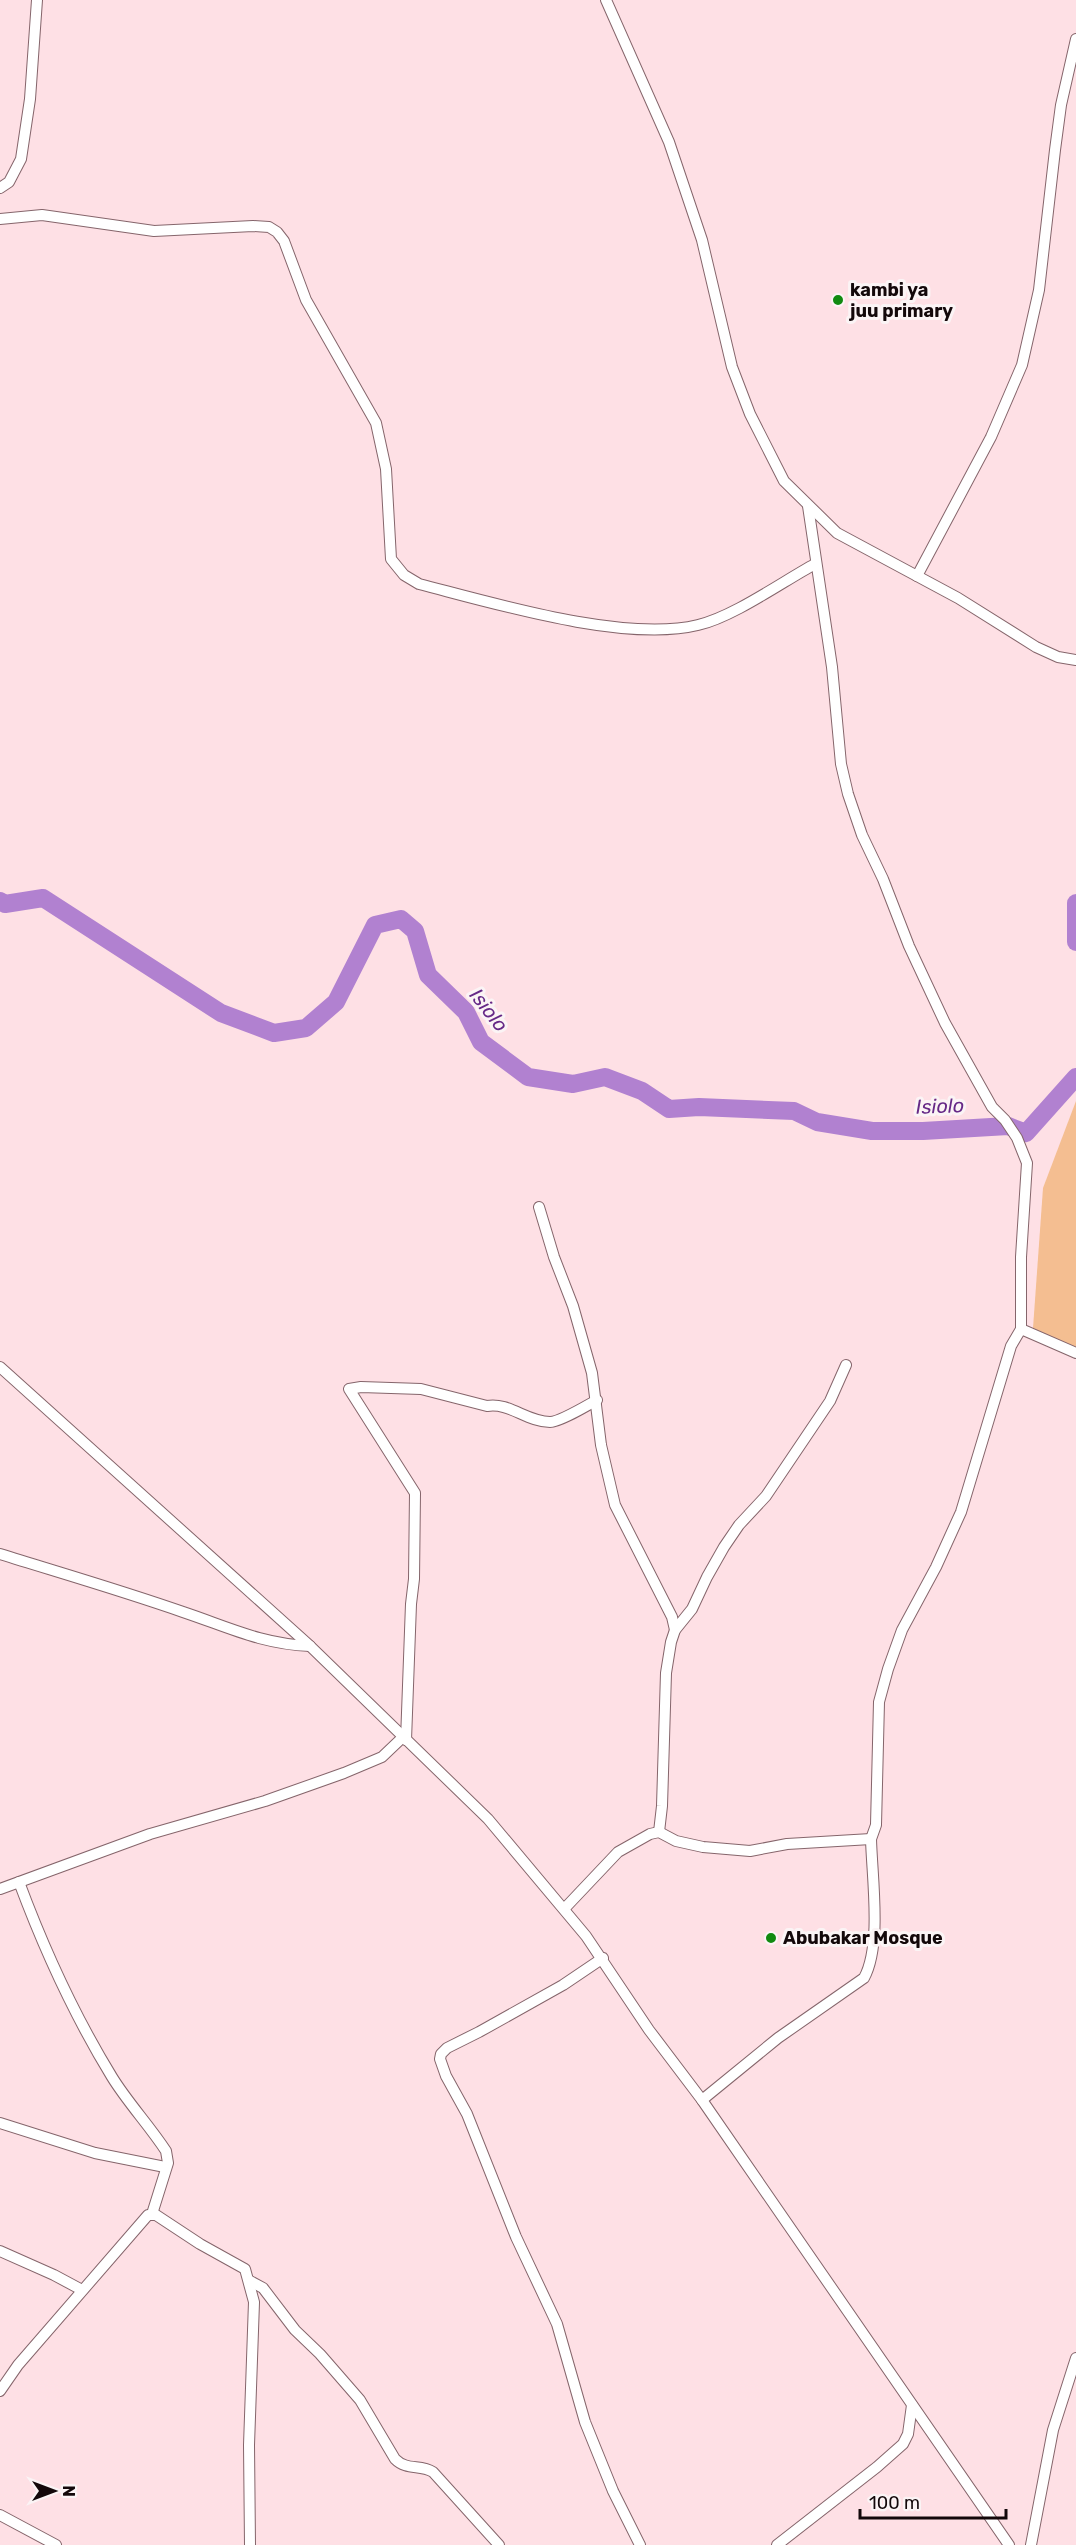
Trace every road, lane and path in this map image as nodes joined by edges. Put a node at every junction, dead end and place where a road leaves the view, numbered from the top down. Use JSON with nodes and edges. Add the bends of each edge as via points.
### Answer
{"nodes":[{"id":1,"x":37,"y":0,"type":"edge"},
{"id":2,"x":606,"y":0,"type":"edge"},
{"id":3,"x":1076,"y":39,"type":"edge"},
{"id":4,"x":0,"y":188,"type":"edge"},
{"id":5,"x":0,"y":219,"type":"edge"},
{"id":6,"x":808,"y":506,"type":"junction"},
{"id":7,"x":815,"y":564,"type":"junction"},
{"id":8,"x":917,"y":576,"type":"junction"},
{"id":9,"x":1076,"y":660,"type":"edge"},
{"id":10,"x":538,"y":1207,"type":"dead end"},
{"id":11,"x":1021,"y":1329,"type":"junction"},
{"id":12,"x":1076,"y":1353,"type":"edge"},
{"id":13,"x":846,"y":1365,"type":"dead end"},
{"id":14,"x":0,"y":1366,"type":"edge"},
{"id":15,"x":597,"y":1400,"type":"junction"},
{"id":16,"x":0,"y":1554,"type":"edge"},
{"id":17,"x":675,"y":1630,"type":"junction"},
{"id":18,"x":310,"y":1646,"type":"junction"},
{"id":19,"x":404,"y":1738,"type":"junction"},
{"id":20,"x":659,"y":1833,"type":"junction"},
{"id":21,"x":871,"y":1839,"type":"junction"},
{"id":22,"x":18,"y":1882,"type":"junction"},
{"id":23,"x":0,"y":1889,"type":"edge"},
{"id":24,"x":565,"y":1908,"type":"junction"},
{"id":25,"x":603,"y":1958,"type":"junction"},
{"id":26,"x":702,"y":2100,"type":"junction"},
{"id":27,"x":0,"y":2123,"type":"edge"},
{"id":28,"x":165,"y":2167,"type":"junction"},
{"id":29,"x":152,"y":2214,"type":"junction"},
{"id":30,"x":0,"y":2251,"type":"edge"},
{"id":31,"x":250,"y":2282,"type":"junction"},
{"id":32,"x":82,"y":2290,"type":"junction"},
{"id":33,"x":1076,"y":2358,"type":"edge"},
{"id":34,"x":0,"y":2391,"type":"edge"},
{"id":35,"x":912,"y":2405,"type":"junction"},
{"id":36,"x":0,"y":2515,"type":"edge"},
{"id":37,"x":56,"y":2545,"type":"edge"},
{"id":38,"x":250,"y":2545,"type":"edge"},
{"id":39,"x":499,"y":2545,"type":"edge"},
{"id":40,"x":640,"y":2545,"type":"edge"},
{"id":41,"x":777,"y":2545,"type":"edge"},
{"id":42,"x":1009,"y":2545,"type":"edge"},
{"id":43,"x":1031,"y":2545,"type":"edge"}],
"edges":[{"from":1,"to":4,"type":"street","via":[[21,159],[9,182]]},
{"from":2,"to":6,"type":"street","via":[[687,191],[732,367],[750,414],[784,481]]},
{"from":3,"to":8,"type":"street","via":[[1056,138],[1039,290],[1022,365],[991,437]]},
{"from":5,"to":7,"type":"street","via":[[42,215],[154,231],[253,226],[277,232],[291,256],[306,300],[376,423],[386,469],[391,559],[404,575],[419,584],[553,616],[646,630],[699,625]]},
{"from":6,"to":7,"type":"street"},
{"from":6,"to":8,"type":"street","via":[[837,533]]},
{"from":7,"to":11,"type":"street","via":[[832,667],[841,764],[862,835],[945,1023],[992,1107],[1017,1138],[1027,1163]]},
{"from":8,"to":9,"type":"street","via":[[1036,647]]},
{"from":10,"to":15,"type":"street","via":[[573,1306]]},
{"from":11,"to":12,"type":"street"},
{"from":11,"to":21,"type":"street","via":[[1011,1346],[961,1512],[902,1630],[888,1669],[879,1702],[876,1825]]},
{"from":13,"to":17,"type":"street","via":[[830,1401],[766,1496],[729,1540],[692,1609]]},
{"from":14,"to":18,"type":"street"},
{"from":15,"to":17,"type":"street","via":[[601,1445],[615,1505]]},
{"from":15,"to":19,"type":"street","via":[[551,1423],[525,1417],[498,1404],[487,1406],[421,1389],[349,1389],[415,1493]]},
{"from":16,"to":18,"type":"street","via":[[183,1611],[251,1638]]},
{"from":17,"to":20,"type":"street","via":[[666,1673]]},
{"from":18,"to":19,"type":"street"},
{"from":19,"to":22,"type":"street","via":[[382,1757],[344,1773],[265,1801],[150,1834]]},
{"from":19,"to":24,"type":"street","via":[[488,1819]]},
{"from":20,"to":21,"type":"street","via":[[704,1847],[750,1851],[787,1844]]},
{"from":20,"to":24,"type":"street","via":[[641,1837],[618,1852]]},
{"from":21,"to":26,"type":"street","via":[[873,1954],[864,1978],[778,2038]]},
{"from":22,"to":23,"type":"street"},
{"from":22,"to":28,"type":"street","via":[[70,2002],[112,2077],[165,2151]]},
{"from":24,"to":25,"type":"street"},
{"from":25,"to":26,"type":"street"},
{"from":25,"to":40,"type":"street","via":[[563,1985],[447,2048],[440,2059],[557,2324],[585,2421]]},
{"from":26,"to":35,"type":"street"},
{"from":27,"to":28,"type":"street","via":[[95,2153]]},
{"from":28,"to":29,"type":"street"},
{"from":29,"to":31,"type":"street","via":[[245,2269]]},
{"from":29,"to":32,"type":"street","via":[[143,2218]]},
{"from":30,"to":32,"type":"street"},
{"from":31,"to":38,"type":"street","via":[[254,2302]]},
{"from":31,"to":39,"type":"street","via":[[263,2289],[360,2400],[395,2459],[410,2468],[433,2472]]},
{"from":32,"to":34,"type":"street"},
{"from":33,"to":43,"type":"street","via":[[1053,2430]]},
{"from":35,"to":41,"type":"street","via":[[903,2444]]},
{"from":35,"to":42,"type":"street"},
{"from":36,"to":37,"type":"street"}]}
